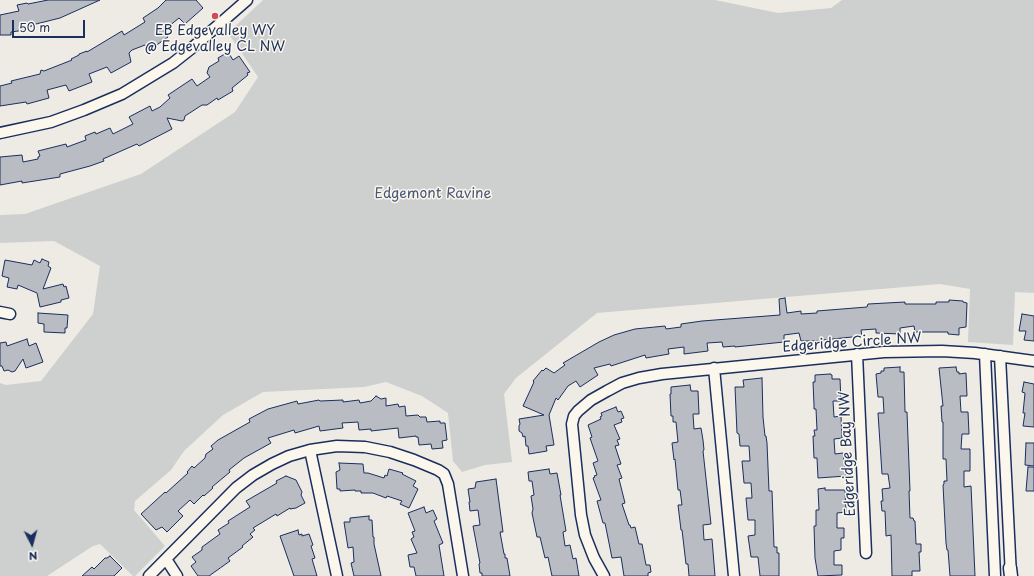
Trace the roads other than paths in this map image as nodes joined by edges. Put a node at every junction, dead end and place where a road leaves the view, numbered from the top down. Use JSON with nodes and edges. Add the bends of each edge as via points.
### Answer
{"nodes":[{"id":1,"x":247,"y":0,"type":"edge"},
{"id":2,"x":0,"y":133,"type":"edge"},
{"id":3,"x":0,"y":312,"type":"edge"},
{"id":4,"x":10,"y":314,"type":"dead end"},
{"id":5,"x":857,"y":354,"type":"junction"},
{"id":6,"x":992,"y":355,"type":"junction"},
{"id":7,"x":1034,"y":361,"type":"edge"},
{"id":8,"x":714,"y":368,"type":"junction"},
{"id":9,"x":310,"y":450,"type":"junction"},
{"id":10,"x":991,"y":488,"type":"junction"},
{"id":11,"x":1006,"y":488,"type":"junction"},
{"id":12,"x":866,"y":553,"type":"dead end"},
{"id":13,"x":166,"y":559,"type":"junction"},
{"id":14,"x":1011,"y":573,"type":"edge"},
{"id":15,"x":148,"y":576,"type":"edge"},
{"id":16,"x":177,"y":576,"type":"edge"},
{"id":17,"x":337,"y":576,"type":"edge"},
{"id":18,"x":464,"y":576,"type":"edge"},
{"id":19,"x":604,"y":576,"type":"edge"},
{"id":20,"x":734,"y":576,"type":"edge"},
{"id":21,"x":995,"y":576,"type":"edge"}],
"edges":[{"from":1,"to":2,"type":"street","via":[[173,63],[122,94],[51,122]]},
{"from":3,"to":4,"type":"street"},
{"from":5,"to":6,"type":"street","name":"Edgeridge Circle NW","via":[[942,351]]},
{"from":5,"to":8,"type":"street","name":"Edgeridge Circle NW"},
{"from":5,"to":12,"type":"street","name":"Edgeridge Bay NW"},
{"from":6,"to":7,"type":"street","name":"Edgeridge Circle NW"},
{"from":6,"to":10,"type":"street"},
{"from":6,"to":11,"type":"street"},
{"from":8,"to":19,"type":"street","name":"Edgeridge Circle NW","via":[[639,378],[591,400],[574,416],[572,430],[581,515],[585,535]]},
{"from":8,"to":20,"type":"street"},
{"from":9,"to":13,"type":"street","via":[[288,456],[253,475],[236,488]]},
{"from":9,"to":17,"type":"street"},
{"from":9,"to":18,"type":"street","via":[[337,446],[365,447],[402,456],[444,474],[448,484]]},
{"from":10,"to":11,"type":"street"},
{"from":10,"to":21,"type":"street"},
{"from":11,"to":14,"type":"street"},
{"from":13,"to":15,"type":"street"},
{"from":13,"to":16,"type":"street"}]}
